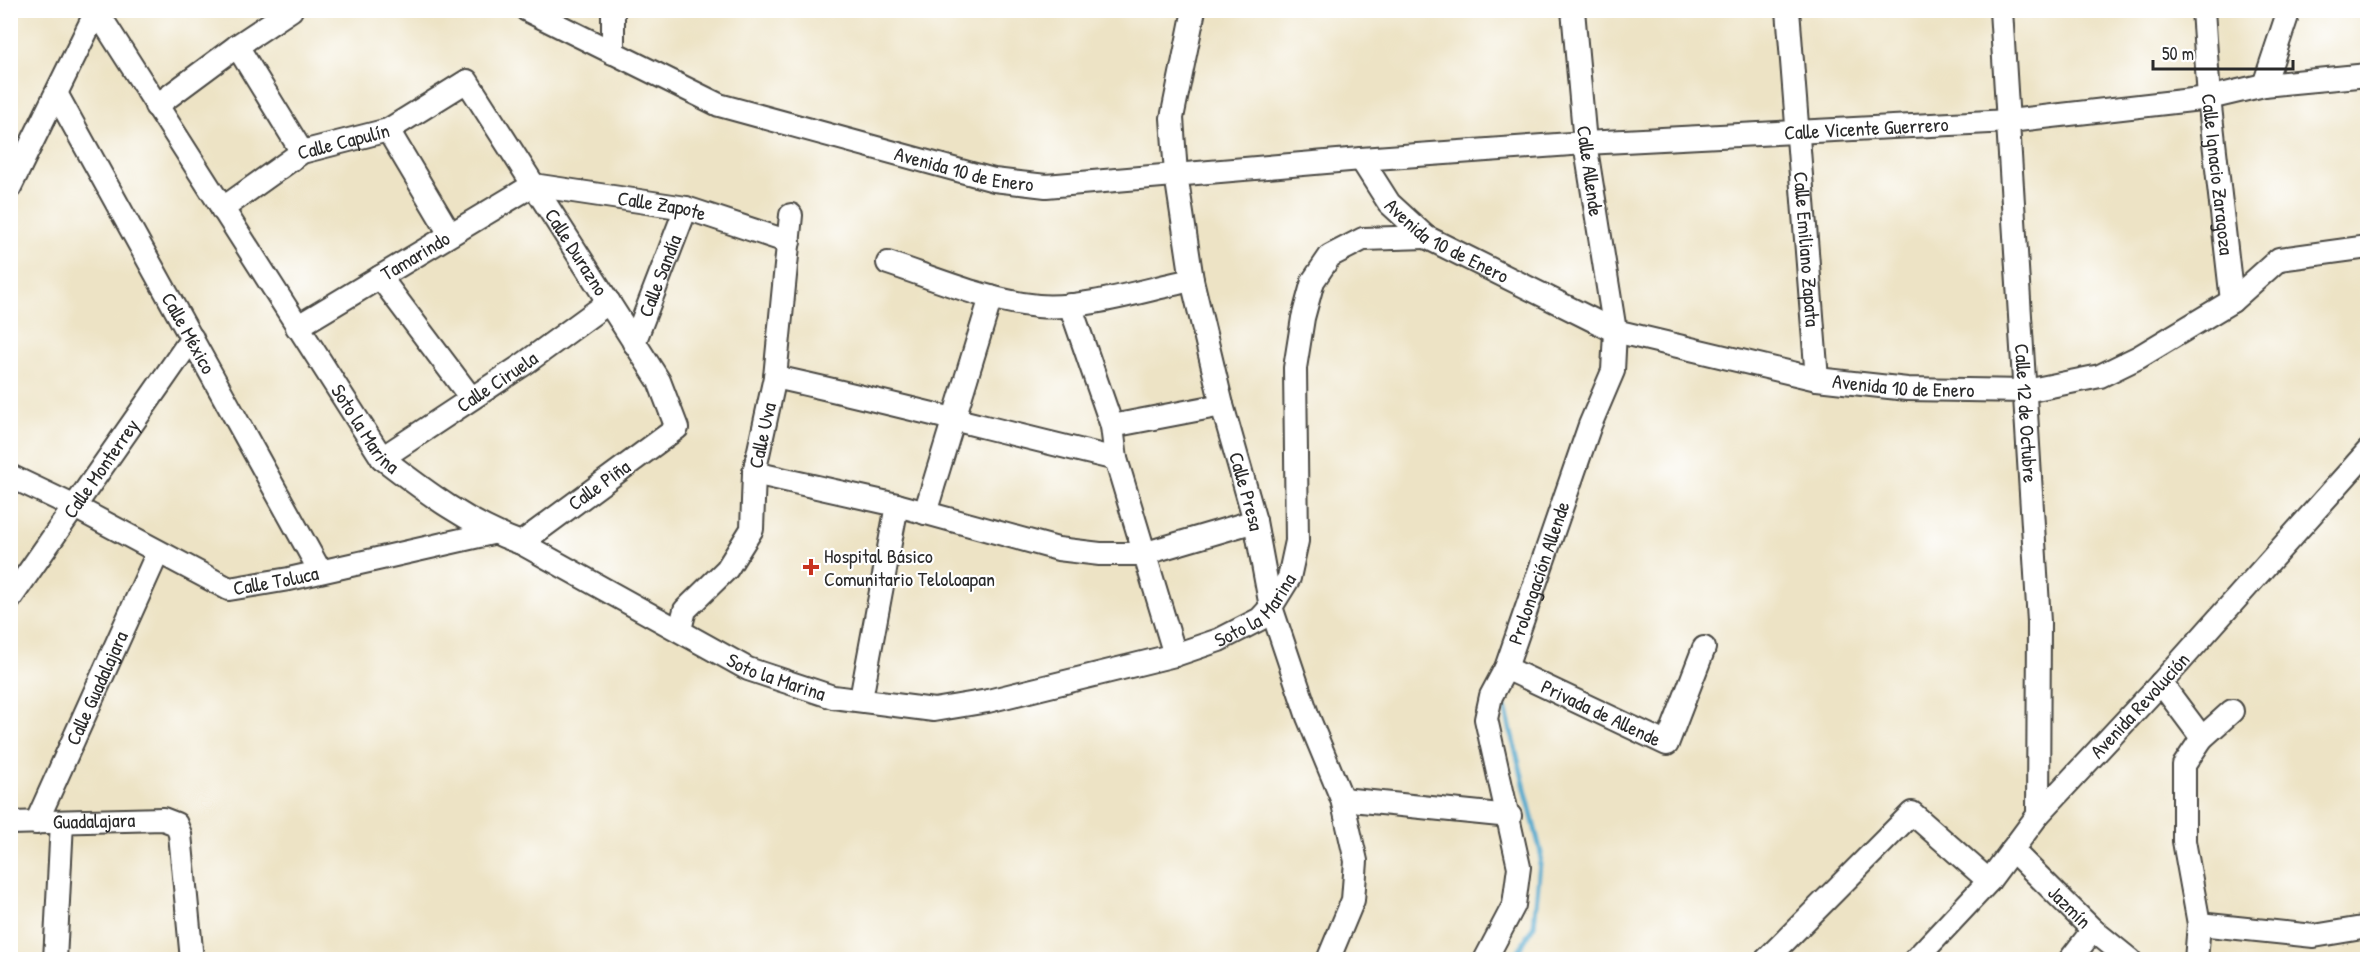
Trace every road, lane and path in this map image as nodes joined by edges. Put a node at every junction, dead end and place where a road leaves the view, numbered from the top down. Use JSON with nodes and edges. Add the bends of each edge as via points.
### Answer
{"nodes":[{"id":1,"x":291,"y":10,"type":"edge"},
{"id":2,"x":527,"y":10,"type":"edge"},
{"id":3,"x":613,"y":10,"type":"edge"},
{"id":4,"x":1194,"y":10,"type":"edge"},
{"id":5,"x":1573,"y":10,"type":"edge"},
{"id":6,"x":1788,"y":10,"type":"edge"},
{"id":7,"x":2001,"y":10,"type":"edge"},
{"id":8,"x":2203,"y":10,"type":"edge"},
{"id":9,"x":2289,"y":10,"type":"edge"},
{"id":10,"x":97,"y":11,"type":"edge"},
{"id":11,"x":237,"y":46,"type":"junction"},
{"id":12,"x":613,"y":53,"type":"junction"},
{"id":13,"x":2367,"y":75,"type":"edge"},
{"id":14,"x":467,"y":81,"type":"joint"},
{"id":15,"x":2264,"y":86,"type":"junction"},
{"id":16,"x":57,"y":95,"type":"junction"},
{"id":17,"x":2209,"y":98,"type":"junction"},
{"id":18,"x":156,"y":106,"type":"junction"},
{"id":19,"x":2009,"y":120,"type":"junction"},
{"id":20,"x":388,"y":130,"type":"junction"},
{"id":21,"x":1799,"y":131,"type":"junction"},
{"id":22,"x":1585,"y":143,"type":"junction"},
{"id":23,"x":302,"y":152,"type":"junction"},
{"id":24,"x":1361,"y":159,"type":"junction"},
{"id":25,"x":1176,"y":174,"type":"junction"},
{"id":26,"x":532,"y":184,"type":"junction"},
{"id":27,"x":10,"y":187,"type":"edge"},
{"id":28,"x":686,"y":208,"type":"junction"},
{"id":29,"x":222,"y":209,"type":"junction"},
{"id":30,"x":791,"y":215,"type":"dead end"},
{"id":31,"x":450,"y":234,"type":"junction"},
{"id":32,"x":1426,"y":237,"type":"junction"},
{"id":33,"x":789,"y":242,"type":"junction"},
{"id":34,"x":2367,"y":247,"type":"edge"},
{"id":35,"x":888,"y":263,"type":"dead end"},
{"id":36,"x":380,"y":278,"type":"junction"},
{"id":37,"x":1192,"y":280,"type":"junction"},
{"id":38,"x":991,"y":297,"type":"junction"},
{"id":39,"x":2232,"y":301,"type":"junction"},
{"id":40,"x":609,"y":302,"type":"junction"},
{"id":41,"x":1070,"y":305,"type":"junction"},
{"id":42,"x":297,"y":327,"type":"junction"},
{"id":43,"x":1615,"y":331,"type":"junction"},
{"id":44,"x":192,"y":338,"type":"junction"},
{"id":45,"x":634,"y":343,"type":"junction"},
{"id":46,"x":775,"y":377,"type":"junction"},
{"id":47,"x":1817,"y":379,"type":"junction"},
{"id":48,"x":2026,"y":391,"type":"junction"},
{"id":49,"x":471,"y":398,"type":"junction"},
{"id":50,"x":1222,"y":405,"type":"junction"},
{"id":51,"x":954,"y":420,"type":"junction"},
{"id":52,"x":1112,"y":426,"type":"junction"},
{"id":53,"x":677,"y":428,"type":"joint"},
{"id":54,"x":2367,"y":451,"type":"edge"},
{"id":55,"x":382,"y":458,"type":"junction"},
{"id":56,"x":1116,"y":459,"type":"junction"},
{"id":57,"x":2359,"y":470,"type":"edge"},
{"id":58,"x":754,"y":473,"type":"junction"},
{"id":59,"x":10,"y":476,"type":"edge"},
{"id":60,"x":73,"y":506,"type":"junction"},
{"id":61,"x":897,"y":506,"type":"junction"},
{"id":62,"x":925,"y":513,"type":"junction"},
{"id":63,"x":1255,"y":521,"type":"junction"},
{"id":64,"x":492,"y":533,"type":"junction"},
{"id":65,"x":521,"y":543,"type":"junction"},
{"id":66,"x":158,"y":552,"type":"junction"},
{"id":67,"x":1143,"y":554,"type":"junction"},
{"id":68,"x":320,"y":571,"type":"junction"},
{"id":69,"x":10,"y":599,"type":"edge"},
{"id":70,"x":1272,"y":607,"type":"junction"},
{"id":71,"x":680,"y":629,"type":"junction"},
{"id":72,"x":1704,"y":648,"type":"dead end"},
{"id":73,"x":1175,"y":655,"type":"junction"},
{"id":74,"x":1506,"y":669,"type":"junction"},
{"id":75,"x":2161,"y":683,"type":"junction"},
{"id":76,"x":861,"y":699,"type":"junction"},
{"id":77,"x":2232,"y":711,"type":"dead end"},
{"id":78,"x":2202,"y":738,"type":"junction"},
{"id":79,"x":1342,"y":799,"type":"junction"},
{"id":80,"x":1510,"y":816,"type":"junction"},
{"id":81,"x":2038,"y":816,"type":"junction"},
{"id":82,"x":62,"y":822,"type":"junction"},
{"id":83,"x":36,"y":823,"type":"junction"},
{"id":84,"x":10,"y":824,"type":"edge"},
{"id":85,"x":2012,"y":850,"type":"junction"},
{"id":86,"x":1989,"y":881,"type":"junction"},
{"id":87,"x":2199,"y":924,"type":"junction"},
{"id":88,"x":2367,"y":927,"type":"edge"},
{"id":89,"x":2093,"y":930,"type":"junction"},
{"id":90,"x":55,"y":960,"type":"edge"},
{"id":91,"x":192,"y":960,"type":"edge"},
{"id":92,"x":1328,"y":960,"type":"edge"},
{"id":93,"x":1485,"y":960,"type":"edge"},
{"id":94,"x":1766,"y":960,"type":"edge"},
{"id":95,"x":1915,"y":960,"type":"edge"},
{"id":96,"x":2070,"y":960,"type":"edge"},
{"id":97,"x":2130,"y":960,"type":"edge"},
{"id":98,"x":2196,"y":960,"type":"edge"}],
"edges":[{"from":1,"to":11,"type":"street"},
{"from":2,"to":12,"type":"street","name":"Avenida 10 de Enero"},
{"from":3,"to":12,"type":"street"},
{"from":4,"to":25,"type":"street","name":"Calle Presa","via":[[1172,118]]},
{"from":5,"to":22,"type":"street","name":"Calle Allende"},
{"from":6,"to":21,"type":"street","name":"Calle Emiliano Zapata"},
{"from":7,"to":19,"type":"street","name":"Calle 12 de Octubre"},
{"from":8,"to":17,"type":"street","name":"Calle Ignacio Zaragoza"},
{"from":9,"to":15,"type":"street"},
{"from":10,"to":16,"type":"street"},
{"from":10,"to":18,"type":"street","name":"Soto la Marina"},
{"from":11,"to":18,"type":"street"},
{"from":11,"to":23,"type":"street"},
{"from":12,"to":25,"type":"street","name":"Avenida 10 de Enero","via":[[719,105],[994,180],[1046,186]]},
{"from":13,"to":15,"type":"street","name":"Calle Vicente Guerrero"},
{"from":14,"to":20,"type":"street","name":"Calle Capulín"},
{"from":14,"to":26,"type":"street","name":"Calle Durazno"},
{"from":15,"to":17,"type":"street","name":"Calle Vicente Guerrero"},
{"from":16,"to":27,"type":"street"},
{"from":16,"to":44,"type":"street","name":"Calle México"},
{"from":17,"to":19,"type":"street","name":"Calle Vicente Guerrero"},
{"from":17,"to":39,"type":"street","name":"Calle Ignacio Zaragoza"},
{"from":18,"to":29,"type":"street","name":"Soto la Marina"},
{"from":19,"to":21,"type":"street","name":"Calle Vicente Guerrero"},
{"from":19,"to":48,"type":"street","name":"Calle 12 de Octubre"},
{"from":20,"to":23,"type":"street","name":"Calle Capulín"},
{"from":20,"to":31,"type":"street"},
{"from":21,"to":22,"type":"street","name":"Calle Vicente Guerrero"},
{"from":21,"to":47,"type":"street","name":"Calle Emiliano Zapata"},
{"from":22,"to":24,"type":"street","name":"Calle Vicente Guerrero"},
{"from":22,"to":43,"type":"street","name":"Calle Allende"},
{"from":23,"to":29,"type":"street","name":"Calle Capulín"},
{"from":24,"to":25,"type":"street","name":"Avenida 10 de Enero"},
{"from":24,"to":32,"type":"street","name":"Avenida 10 de Enero","via":[[1389,203]]},
{"from":25,"to":37,"type":"street","name":"Calle Presa"},
{"from":26,"to":28,"type":"street","name":"Calle Zapote"},
{"from":26,"to":31,"type":"street","name":"Tamarindo"},
{"from":26,"to":40,"type":"street","name":"Calle Durazno"},
{"from":28,"to":33,"type":"street","name":"Calle Zapote"},
{"from":28,"to":45,"type":"street","name":"Calle Sandía"},
{"from":29,"to":42,"type":"street","name":"Soto la Marina"},
{"from":30,"to":33,"type":"street","name":"Calle Uva"},
{"from":31,"to":36,"type":"street","name":"Tamarindo"},
{"from":32,"to":43,"type":"street","name":"Avenida 10 de Enero"},
{"from":32,"to":70,"type":"street","name":"Soto la Marina","via":[[1363,239],[1330,256],[1313,281],[1296,368],[1297,541],[1289,578]]},
{"from":33,"to":46,"type":"street","name":"Calle Uva"},
{"from":34,"to":39,"type":"street","name":"Avenida 10 de Enero","via":[[2279,259]]},
{"from":35,"to":38,"type":"street"},
{"from":36,"to":42,"type":"street","name":"Tamarindo"},
{"from":36,"to":49,"type":"street"},
{"from":37,"to":41,"type":"street"},
{"from":37,"to":50,"type":"street","name":"Calle Presa"},
{"from":38,"to":41,"type":"street","via":[[1039,306]]},
{"from":38,"to":51,"type":"street"},
{"from":39,"to":48,"type":"street","name":"Avenida 10 de Enero","via":[[2100,376]]},
{"from":40,"to":45,"type":"street","name":"Calle Durazno"},
{"from":40,"to":49,"type":"street","name":"Calle Ciruela"},
{"from":41,"to":52,"type":"street"},
{"from":42,"to":55,"type":"street","name":"Soto la Marina"},
{"from":43,"to":47,"type":"street","name":"Avenida 10 de Enero"},
{"from":43,"to":74,"type":"street","name":"Prolongación Allende","via":[[1613,371],[1590,425]]},
{"from":44,"to":60,"type":"street","name":"Calle Monterrey"},
{"from":44,"to":68,"type":"street","name":"Calle México"},
{"from":45,"to":53,"type":"street","name":"Calle Durazno","via":[[658,381]]},
{"from":46,"to":51,"type":"street"},
{"from":46,"to":58,"type":"street","name":"Calle Uva"},
{"from":47,"to":48,"type":"street","name":"Avenida 10 de Enero","via":[[1906,389]]},
{"from":48,"to":81,"type":"street","name":"Calle 12 de Octubre","via":[[2039,622]]},
{"from":49,"to":55,"type":"street","name":"Calle Ciruela"},
{"from":50,"to":52,"type":"street"},
{"from":50,"to":63,"type":"street","name":"Calle Presa"},
{"from":51,"to":56,"type":"street"},
{"from":51,"to":62,"type":"street"},
{"from":52,"to":56,"type":"street"},
{"from":53,"to":65,"type":"street","name":"Calle Piña"},
{"from":54,"to":57,"type":"street","name":"Avenida Revolución"},
{"from":55,"to":64,"type":"street","name":"Soto la Marina","via":[[436,500]]},
{"from":56,"to":67,"type":"street"},
{"from":57,"to":75,"type":"street","name":"Avenida Revolución"},
{"from":58,"to":61,"type":"street"},
{"from":58,"to":71,"type":"street","name":"Calle Uva","via":[[752,529],[728,569],[686,610]]},
{"from":59,"to":60,"type":"street","name":"Calle Toluca"},
{"from":60,"to":66,"type":"street","name":"Calle Toluca"},
{"from":60,"to":69,"type":"street","name":"Calle Monterrey"},
{"from":61,"to":62,"type":"street"},
{"from":61,"to":76,"type":"street"},
{"from":62,"to":67,"type":"street","via":[[1058,549]]},
{"from":63,"to":67,"type":"street"},
{"from":63,"to":70,"type":"street","name":"Calle Presa"},
{"from":64,"to":65,"type":"street","name":"Soto la Marina"},
{"from":64,"to":68,"type":"street","name":"Calle Toluca"},
{"from":65,"to":71,"type":"street","name":"Soto la Marina"},
{"from":66,"to":68,"type":"street","name":"Calle Toluca","via":[[230,589]]},
{"from":66,"to":83,"type":"street","name":"Calle Guadalajara"},
{"from":67,"to":73,"type":"street"},
{"from":70,"to":73,"type":"street","name":"Soto la Marina","via":[[1260,620]]},
{"from":70,"to":79,"type":"street","name":"Calle Presa","via":[[1308,717]]},
{"from":71,"to":76,"type":"street","name":"Soto la Marina","via":[[748,669],[832,687]]},
{"from":72,"to":74,"type":"street","name":"Privada de Allende","via":[[1667,744]]},
{"from":73,"to":76,"type":"street","name":"Soto la Marina","via":[[988,701],[934,710]]},
{"from":74,"to":80,"type":"street","name":"Prolongación Allende","via":[[1491,696],[1486,719]]},
{"from":75,"to":78,"type":"street"},
{"from":75,"to":81,"type":"street","name":"Avenida Revolución"},
{"from":77,"to":78,"type":"street"},
{"from":78,"to":87,"type":"street","via":[[2184,765],[2184,841]]},
{"from":79,"to":80,"type":"street"},
{"from":79,"to":92,"type":"street","name":"Calle Presa","via":[[1356,861],[1353,900]]},
{"from":80,"to":93,"type":"street","name":"Prolongación Allende","via":[[1519,867],[1514,905]]},
{"from":81,"to":85,"type":"street","name":"Avenida Revolución"},
{"from":82,"to":83,"type":"street","name":"Guadalajara"},
{"from":82,"to":90,"type":"street"},
{"from":82,"to":91,"type":"street","name":"Guadalajara","via":[[163,819],[176,824]]},
{"from":83,"to":84,"type":"street","name":"Guadalajara"},
{"from":85,"to":86,"type":"street","name":"Avenida Revolución"},
{"from":85,"to":89,"type":"street","name":"Jazmín"},
{"from":86,"to":94,"type":"street","via":[[1912,813]]},
{"from":86,"to":95,"type":"street","name":"Avenida Revolución"},
{"from":87,"to":88,"type":"street","via":[[2314,936]]},
{"from":87,"to":98,"type":"street"},
{"from":89,"to":96,"type":"street"},
{"from":89,"to":97,"type":"street","name":"Jazmín"}]}
